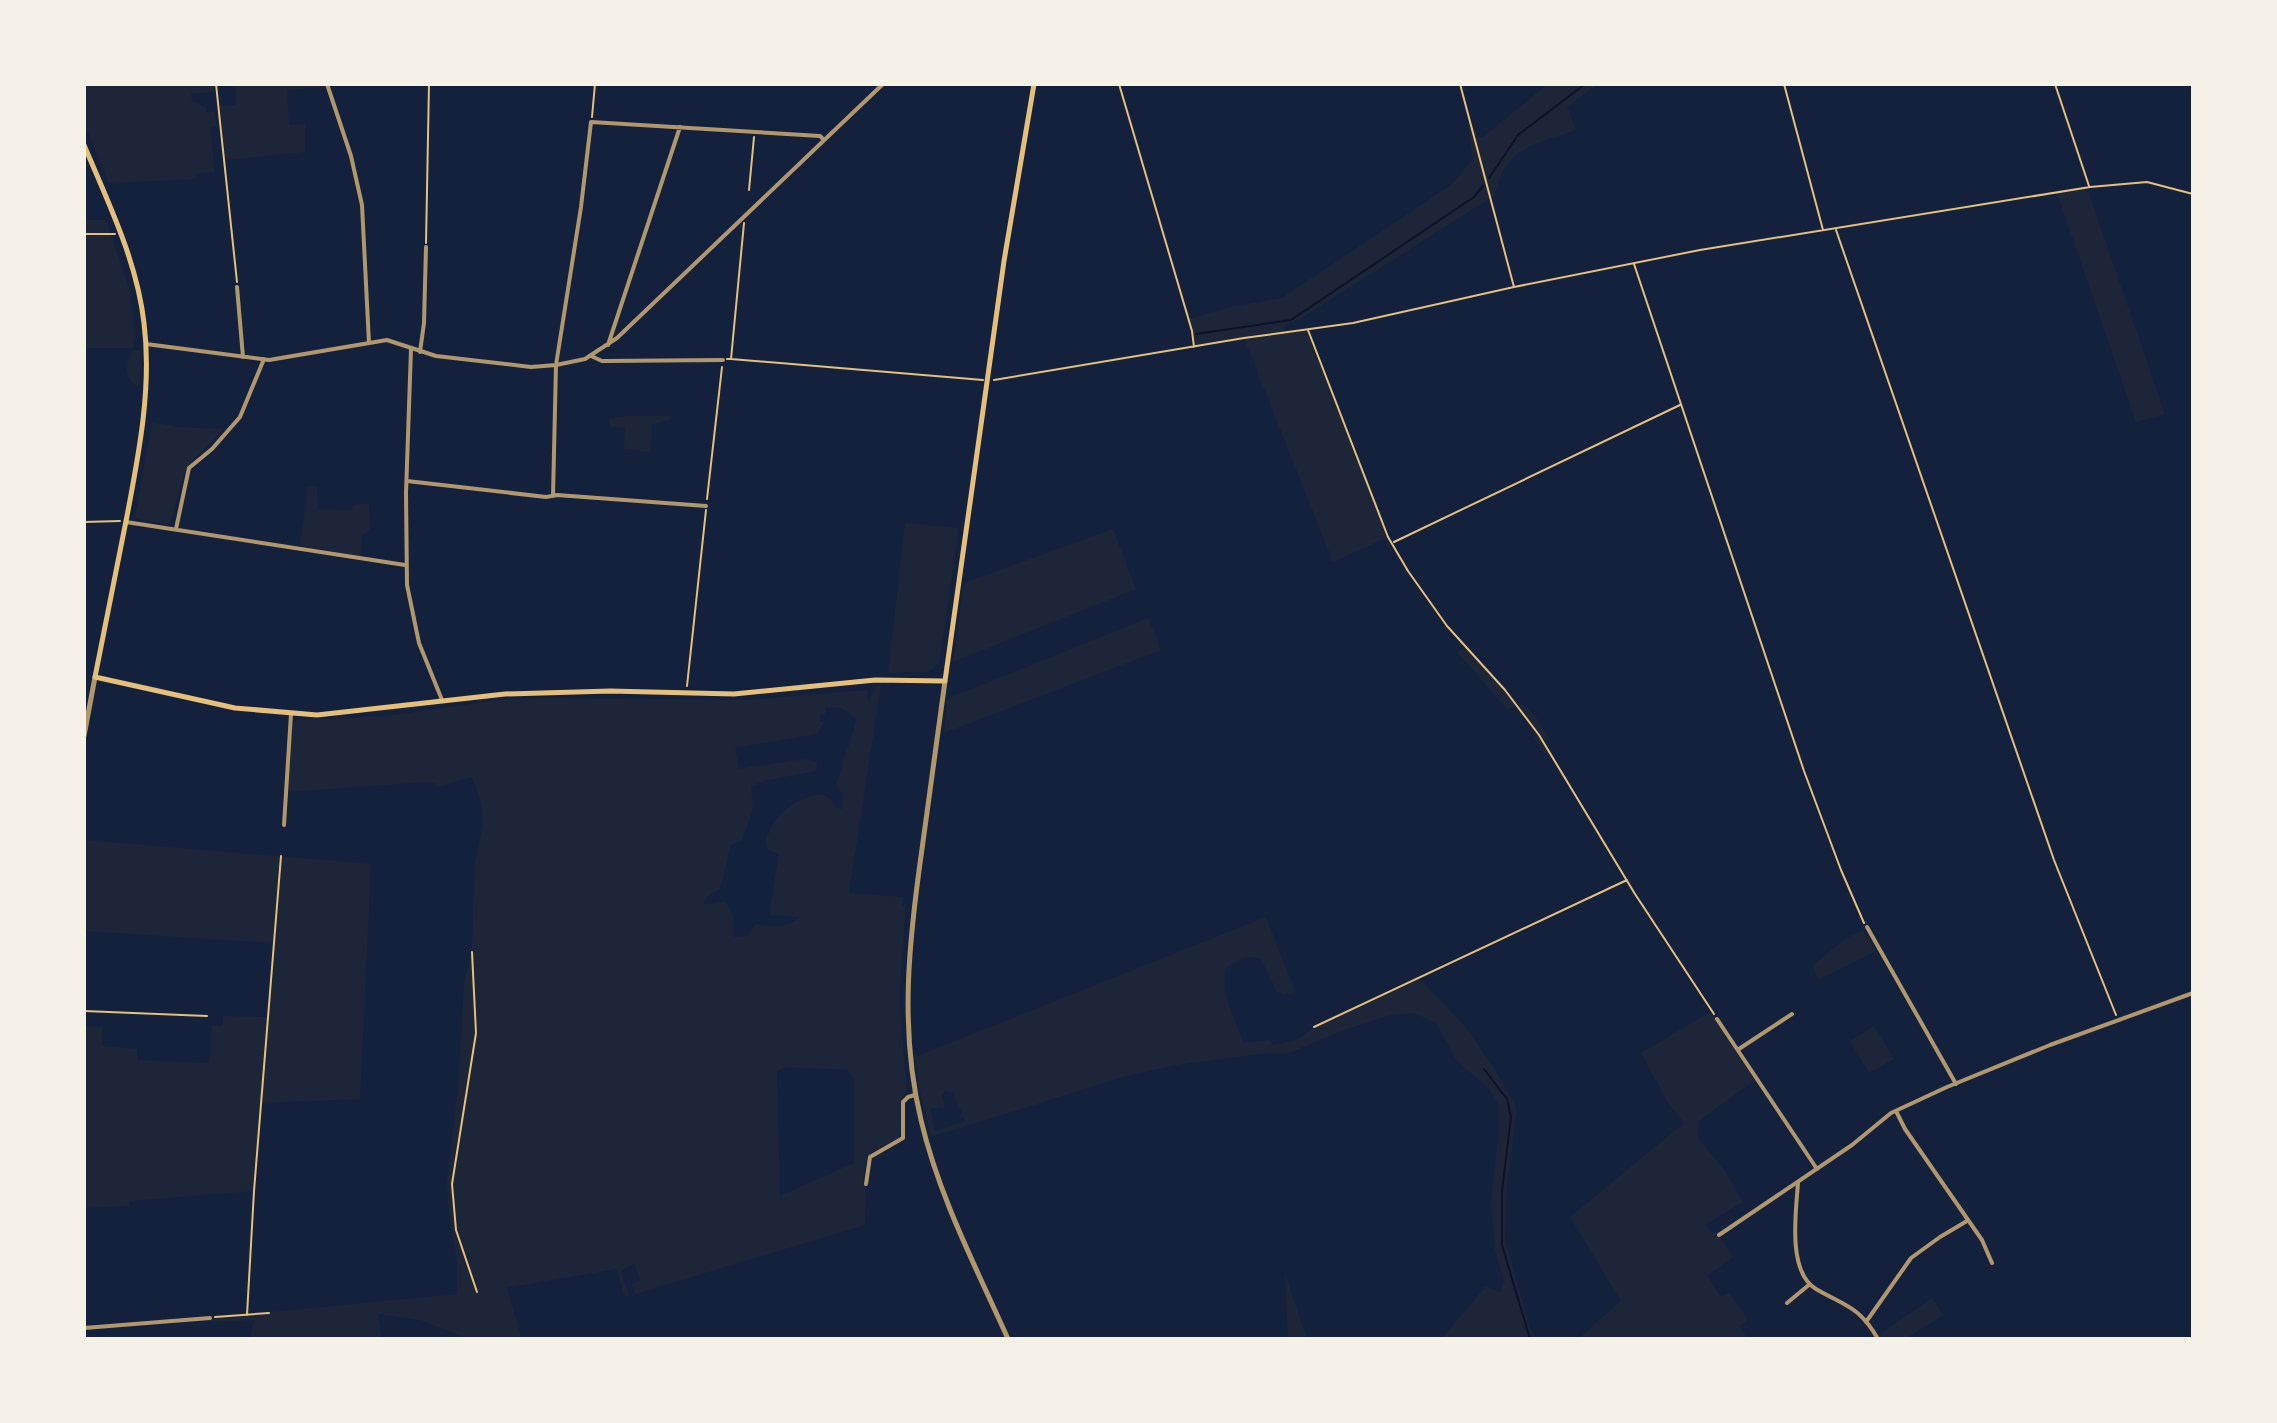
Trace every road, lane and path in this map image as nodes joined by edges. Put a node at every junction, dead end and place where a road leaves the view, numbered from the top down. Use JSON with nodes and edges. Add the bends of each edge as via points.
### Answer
{"nodes":[{"id":1,"x":216,"y":84,"type":"edge"},
{"id":2,"x":327,"y":84,"type":"edge"},
{"id":3,"x":429,"y":84,"type":"edge"},
{"id":4,"x":595,"y":84,"type":"edge"},
{"id":5,"x":883,"y":84,"type":"edge"},
{"id":6,"x":1034,"y":84,"type":"edge"},
{"id":7,"x":1119,"y":84,"type":"edge"},
{"id":8,"x":1460,"y":84,"type":"edge"},
{"id":9,"x":1784,"y":84,"type":"edge"},
{"id":10,"x":2055,"y":84,"type":"edge"},
{"id":11,"x":591,"y":122,"type":"junction"},
{"id":12,"x":680,"y":127,"type":"junction"},
{"id":13,"x":755,"y":132,"type":"junction"},
{"id":14,"x":824,"y":140,"type":"junction"},
{"id":15,"x":84,"y":145,"type":"edge"},
{"id":16,"x":2090,"y":187,"type":"junction"},
{"id":17,"x":749,"y":190,"type":"dead end"},
{"id":18,"x":2193,"y":194,"type":"edge"},
{"id":19,"x":745,"y":228,"type":"dead end"},
{"id":20,"x":1836,"y":228,"type":"junction"},
{"id":21,"x":1824,"y":231,"type":"junction"},
{"id":22,"x":84,"y":234,"type":"edge"},
{"id":23,"x":120,"y":234,"type":"junction"},
{"id":24,"x":426,"y":247,"type":"joint"},
{"id":25,"x":1634,"y":263,"type":"junction"},
{"id":26,"x":237,"y":287,"type":"joint"},
{"id":27,"x":1514,"y":287,"type":"junction"},
{"id":28,"x":1307,"y":329,"type":"junction"},
{"id":29,"x":369,"y":343,"type":"junction"},
{"id":30,"x":146,"y":344,"type":"junction"},
{"id":31,"x":607,"y":346,"type":"junction"},
{"id":32,"x":1194,"y":348,"type":"junction"},
{"id":33,"x":411,"y":349,"type":"junction"},
{"id":34,"x":420,"y":352,"type":"junction"},
{"id":35,"x":591,"y":356,"type":"junction"},
{"id":36,"x":243,"y":357,"type":"junction"},
{"id":37,"x":264,"y":359,"type":"junction"},
{"id":38,"x":728,"y":359,"type":"junction"},
{"id":39,"x":556,"y":365,"type":"junction"},
{"id":40,"x":987,"y":381,"type":"junction"},
{"id":41,"x":1681,"y":405,"type":"junction"},
{"id":42,"x":407,"y":481,"type":"junction"},
{"id":43,"x":553,"y":496,"type":"junction"},
{"id":44,"x":706,"y":506,"type":"junction"},
{"id":45,"x":116,"y":521,"type":"dead end"},
{"id":46,"x":84,"y":522,"type":"edge"},
{"id":47,"x":126,"y":522,"type":"junction"},
{"id":48,"x":176,"y":529,"type":"junction"},
{"id":49,"x":1392,"y":543,"type":"junction"},
{"id":50,"x":405,"y":565,"type":"junction"},
{"id":51,"x":95,"y":677,"type":"junction"},
{"id":52,"x":945,"y":681,"type":"junction"},
{"id":53,"x":686,"y":693,"type":"junction"},
{"id":54,"x":442,"y":700,"type":"junction"},
{"id":55,"x":291,"y":714,"type":"junction"},
{"id":56,"x":84,"y":736,"type":"edge"},
{"id":57,"x":284,"y":825,"type":"dead end"},
{"id":58,"x":281,"y":856,"type":"dead end"},
{"id":59,"x":1627,"y":880,"type":"junction"},
{"id":60,"x":1867,"y":927,"type":"joint"},
{"id":61,"x":472,"y":952,"type":"dead end"},
{"id":62,"x":2193,"y":993,"type":"edge"},
{"id":63,"x":84,"y":1011,"type":"edge"},
{"id":64,"x":1792,"y":1014,"type":"dead end"},
{"id":65,"x":207,"y":1016,"type":"dead end"},
{"id":66,"x":1717,"y":1019,"type":"joint"},
{"id":67,"x":2118,"y":1020,"type":"junction"},
{"id":68,"x":1314,"y":1027,"type":"dead end"},
{"id":69,"x":1739,"y":1049,"type":"junction"},
{"id":70,"x":1956,"y":1084,"type":"junction"},
{"id":71,"x":916,"y":1095,"type":"junction"},
{"id":72,"x":1896,"y":1111,"type":"junction"},
{"id":73,"x":1817,"y":1169,"type":"junction"},
{"id":74,"x":1798,"y":1183,"type":"junction"},
{"id":75,"x":866,"y":1184,"type":"dead end"},
{"id":76,"x":1968,"y":1220,"type":"junction"},
{"id":77,"x":1719,"y":1235,"type":"dead end"},
{"id":78,"x":1992,"y":1263,"type":"dead end"},
{"id":79,"x":1810,"y":1284,"type":"junction"},
{"id":80,"x":477,"y":1292,"type":"dead end"},
{"id":81,"x":1787,"y":1303,"type":"dead end"},
{"id":82,"x":269,"y":1313,"type":"dead end"},
{"id":83,"x":247,"y":1315,"type":"junction"},
{"id":84,"x":210,"y":1318,"type":"joint"},
{"id":85,"x":1866,"y":1322,"type":"junction"},
{"id":86,"x":84,"y":1328,"type":"edge"},
{"id":87,"x":1008,"y":1339,"type":"edge"},
{"id":88,"x":1878,"y":1339,"type":"edge"}],
"edges":[{"from":1,"to":26,"type":"path"},
{"from":2,"to":29,"type":"street","via":[[362,205]]},
{"from":3,"to":24,"type":"path"},
{"from":4,"to":11,"type":"path"},
{"from":5,"to":14,"type":"street"},
{"from":6,"to":40,"type":"main road"},
{"from":7,"to":32,"type":"path"},
{"from":8,"to":27,"type":"path"},
{"from":9,"to":21,"type":"path"},
{"from":10,"to":16,"type":"path"},
{"from":11,"to":12,"type":"street"},
{"from":11,"to":39,"type":"street"},
{"from":12,"to":13,"type":"street"},
{"from":12,"to":31,"type":"street"},
{"from":13,"to":14,"type":"street"},
{"from":13,"to":17,"type":"path"},
{"from":14,"to":31,"type":"street"},
{"from":15,"to":23,"type":"main road"},
{"from":16,"to":18,"type":"path","via":[[2147,182]]},
{"from":16,"to":20,"type":"path"},
{"from":19,"to":38,"type":"path"},
{"from":20,"to":21,"type":"path"},
{"from":20,"to":67,"type":"path","via":[[2054,860]]},
{"from":21,"to":25,"type":"path"},
{"from":22,"to":23,"type":"path"},
{"from":23,"to":30,"type":"main road","via":[[141,303]]},
{"from":24,"to":34,"type":"street"},
{"from":25,"to":27,"type":"path"},
{"from":25,"to":41,"type":"path"},
{"from":26,"to":36,"type":"street"},
{"from":27,"to":28,"type":"path"},
{"from":28,"to":32,"type":"path"},
{"from":28,"to":49,"type":"path"},
{"from":29,"to":33,"type":"street","via":[[391,341]]},
{"from":29,"to":37,"type":"street"},
{"from":30,"to":36,"type":"street"},
{"from":30,"to":47,"type":"main road","via":[[142,419]]},
{"from":31,"to":35,"type":"street"},
{"from":32,"to":40,"type":"path"},
{"from":33,"to":34,"type":"street"},
{"from":33,"to":42,"type":"street"},
{"from":34,"to":39,"type":"street","via":[[521,367]]},
{"from":35,"to":38,"type":"street","via":[[602,361]]},
{"from":35,"to":39,"type":"street"},
{"from":36,"to":37,"type":"street"},
{"from":37,"to":48,"type":"street","via":[[240,417],[187,471]]},
{"from":38,"to":40,"type":"path"},
{"from":38,"to":44,"type":"path"},
{"from":39,"to":43,"type":"street"},
{"from":40,"to":52,"type":"main road"},
{"from":41,"to":49,"type":"path"},
{"from":41,"to":60,"type":"path","via":[[1808,784]]},
{"from":42,"to":43,"type":"street"},
{"from":42,"to":50,"type":"street"},
{"from":43,"to":44,"type":"street"},
{"from":44,"to":53,"type":"path"},
{"from":45,"to":46,"type":"path"},
{"from":47,"to":48,"type":"street"},
{"from":47,"to":51,"type":"main road"},
{"from":48,"to":50,"type":"street"},
{"from":49,"to":59,"type":"path","via":[[1447,626],[1539,735]]},
{"from":50,"to":54,"type":"street","via":[[415,628]]},
{"from":51,"to":55,"type":"main road","via":[[235,708]]},
{"from":51,"to":56,"type":"street"},
{"from":52,"to":53,"type":"main road","via":[[875,680],[759,692]]},
{"from":52,"to":71,"type":"street","via":[[909,954],[908,1029]]},
{"from":53,"to":54,"type":"main road","via":[[549,692]]},
{"from":54,"to":55,"type":"main road","via":[[350,713]]},
{"from":55,"to":57,"type":"street"},
{"from":58,"to":83,"type":"path"},
{"from":59,"to":66,"type":"path"},
{"from":59,"to":68,"type":"path"},
{"from":60,"to":70,"type":"street"},
{"from":61,"to":80,"type":"path","via":[[476,1033],[452,1184],[456,1230]]},
{"from":62,"to":67,"type":"street"},
{"from":63,"to":65,"type":"path"},
{"from":64,"to":69,"type":"street"},
{"from":66,"to":69,"type":"street"},
{"from":67,"to":70,"type":"street"},
{"from":69,"to":73,"type":"street"},
{"from":70,"to":72,"type":"street"},
{"from":71,"to":75,"type":"street","via":[[903,1102],[903,1138],[870,1157]]},
{"from":71,"to":87,"type":"street","via":[[943,1191]]},
{"from":72,"to":73,"type":"street"},
{"from":72,"to":76,"type":"street"},
{"from":73,"to":74,"type":"street"},
{"from":74,"to":77,"type":"street"},
{"from":74,"to":79,"type":"street","via":[[1796,1250]]},
{"from":76,"to":78,"type":"street"},
{"from":76,"to":85,"type":"street","via":[[1911,1258]]},
{"from":79,"to":81,"type":"street"},
{"from":79,"to":85,"type":"street","via":[[1847,1304]]},
{"from":82,"to":83,"type":"path"},
{"from":83,"to":84,"type":"path"},
{"from":84,"to":86,"type":"street"},
{"from":85,"to":88,"type":"street"}]}
